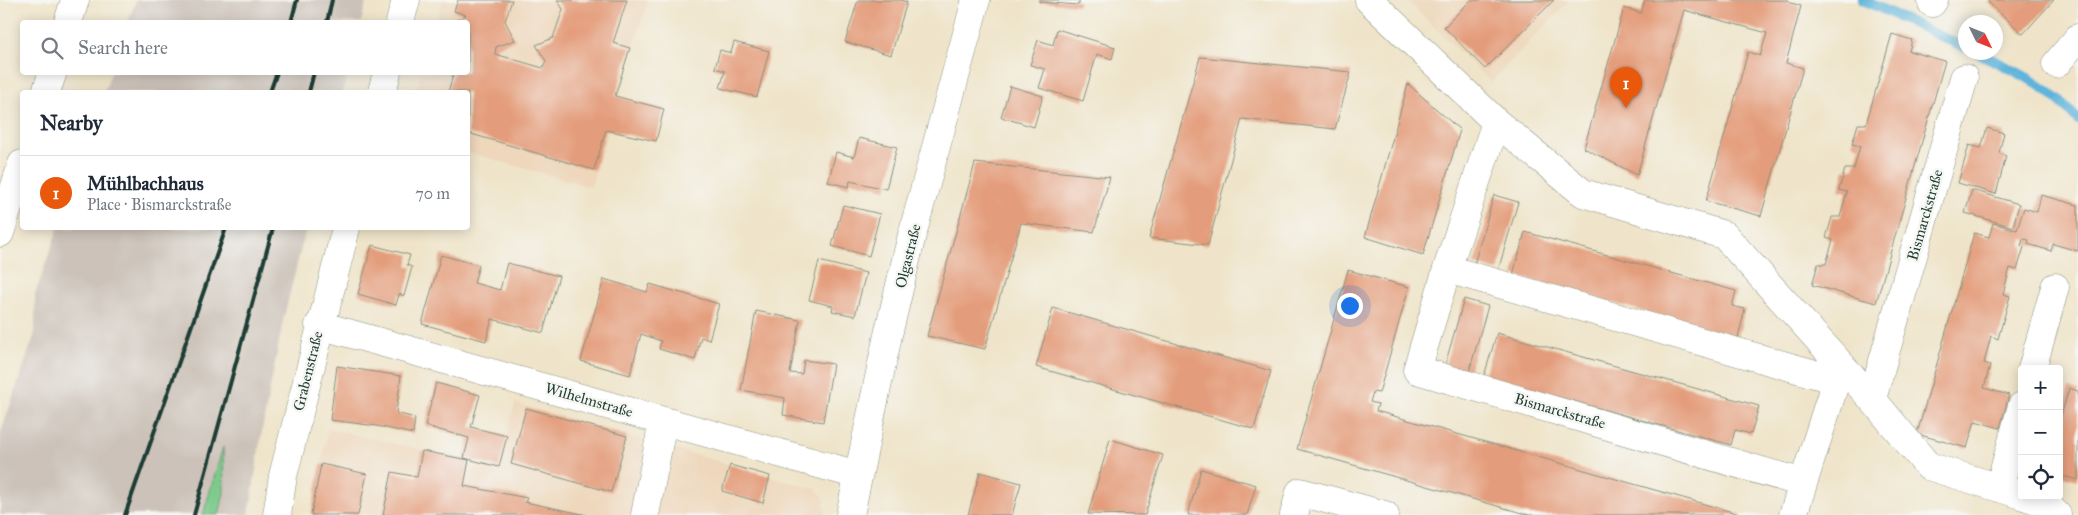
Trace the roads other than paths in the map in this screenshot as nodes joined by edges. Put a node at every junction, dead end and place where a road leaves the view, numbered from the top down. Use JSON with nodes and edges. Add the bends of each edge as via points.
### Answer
{"nodes":[{"id":1,"x":75,"y":0,"type":"edge"},
{"id":2,"x":406,"y":0,"type":"edge"},
{"id":3,"x":976,"y":0,"type":"edge"},
{"id":4,"x":1369,"y":0,"type":"edge"},
{"id":5,"x":69,"y":20,"type":"edge"},
{"id":6,"x":401,"y":20,"type":"edge"},
{"id":7,"x":2078,"y":38,"type":"edge"},
{"id":8,"x":2056,"y":64,"type":"dead end"},
{"id":9,"x":51,"y":75,"type":"edge"},
{"id":10,"x":386,"y":75,"type":"edge"},
{"id":11,"x":1964,"y":78,"type":"dead end"},
{"id":12,"x":47,"y":90,"type":"edge"},
{"id":13,"x":382,"y":90,"type":"edge"},
{"id":14,"x":1496,"y":122,"type":"junction"},
{"id":15,"x":20,"y":170,"type":"edge"},
{"id":16,"x":345,"y":230,"type":"edge"},
{"id":17,"x":0,"y":234,"type":"edge"},
{"id":18,"x":1447,"y":269,"type":"junction"},
{"id":19,"x":2054,"y":287,"type":"dead end"},
{"id":20,"x":319,"y":325,"type":"junction"},
{"id":21,"x":2033,"y":365,"type":"edge"},
{"id":22,"x":1839,"y":373,"type":"junction"},
{"id":23,"x":1872,"y":399,"type":"junction"},
{"id":24,"x":2022,"y":410,"type":"edge"},
{"id":25,"x":663,"y":421,"type":"junction"},
{"id":26,"x":858,"y":475,"type":"junction"},
{"id":27,"x":1803,"y":483,"type":"junction"},
{"id":28,"x":2015,"y":493,"type":"edge"},
{"id":29,"x":277,"y":515,"type":"edge"},
{"id":30,"x":645,"y":515,"type":"edge"},
{"id":31,"x":850,"y":515,"type":"edge"},
{"id":32,"x":1294,"y":515,"type":"edge"},
{"id":33,"x":1385,"y":515,"type":"edge"},
{"id":34,"x":1793,"y":515,"type":"edge"},
{"id":35,"x":2056,"y":515,"type":"edge"}],
"edges":[{"from":1,"to":5,"type":"street"},
{"from":2,"to":6,"type":"street"},
{"from":3,"to":26,"type":"street","name":"Olgastraße","via":[[912,235]]},
{"from":4,"to":14,"type":"street"},
{"from":7,"to":8,"type":"street"},
{"from":9,"to":12,"type":"street"},
{"from":10,"to":13,"type":"street"},
{"from":11,"to":23,"type":"street","name":"Bismarckstraße"},
{"from":14,"to":18,"type":"street","name":"Bismarckstraße"},
{"from":14,"to":22,"type":"street","via":[[1584,193],[1724,235]]},
{"from":15,"to":17,"type":"street"},
{"from":16,"to":20,"type":"street","name":"Grabenstraße"},
{"from":18,"to":22,"type":"street"},
{"from":18,"to":27,"type":"street","name":"Bismarckstraße","via":[[1417,370]]},
{"from":19,"to":21,"type":"street"},
{"from":20,"to":25,"type":"street","name":"Wilhelmstraße"},
{"from":20,"to":29,"type":"street","name":"Grabenstraße","via":[[283,476]]},
{"from":22,"to":23,"type":"street"},
{"from":22,"to":27,"type":"street"},
{"from":23,"to":28,"type":"street","via":[[1928,466]]},
{"from":24,"to":28,"type":"street"},
{"from":25,"to":26,"type":"street","name":"Wilhelmstraße"},
{"from":25,"to":30,"type":"street"},
{"from":26,"to":31,"type":"street","name":"Olgastraße"},
{"from":27,"to":34,"type":"street"},
{"from":28,"to":35,"type":"street","via":[[2045,502]]},
{"from":32,"to":33,"type":"street","via":[[1300,492]]}]}
